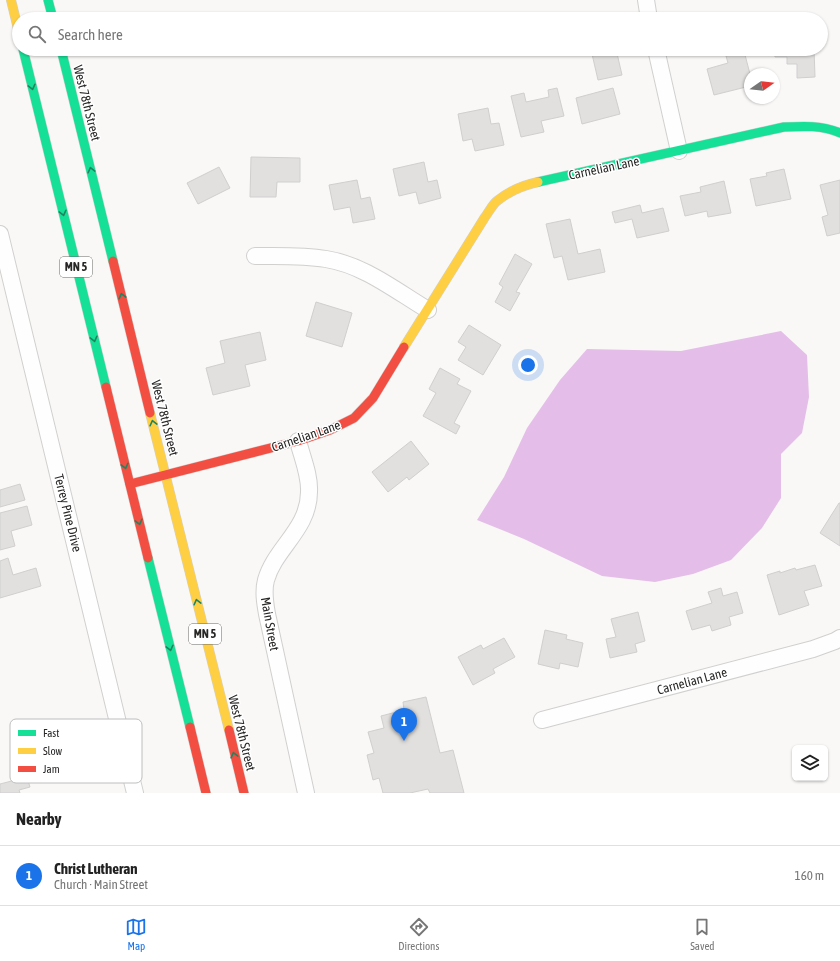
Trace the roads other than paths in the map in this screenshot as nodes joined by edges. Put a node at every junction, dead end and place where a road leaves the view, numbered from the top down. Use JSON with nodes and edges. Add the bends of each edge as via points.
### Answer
{"nodes":[{"id":1,"x":11,"y":0,"type":"edge"},
{"id":2,"x":48,"y":0,"type":"edge"},
{"id":3,"x":646,"y":0,"type":"edge"},
{"id":4,"x":14,"y":12,"type":"edge"},
{"id":5,"x":51,"y":12,"type":"edge"},
{"id":6,"x":648,"y":12,"type":"edge"},
{"id":7,"x":25,"y":56,"type":"edge"},
{"id":8,"x":62,"y":56,"type":"edge"},
{"id":9,"x":658,"y":56,"type":"edge"},
{"id":10,"x":840,"y":133,"type":"edge"},
{"id":11,"x":679,"y":152,"type":"junction"},
{"id":12,"x":0,"y":234,"type":"edge"},
{"id":13,"x":255,"y":256,"type":"dead end"},
{"id":14,"x":428,"y":310,"type":"junction"},
{"id":15,"x":298,"y":441,"type":"junction"},
{"id":16,"x":166,"y":474,"type":"junction"},
{"id":17,"x":130,"y":484,"type":"junction"},
{"id":18,"x":840,"y":638,"type":"edge"},
{"id":19,"x":117,"y":719,"type":"edge"},
{"id":20,"x":542,"y":720,"type":"dead end"},
{"id":21,"x":133,"y":783,"type":"edge"},
{"id":22,"x":135,"y":793,"type":"edge"},
{"id":23,"x":206,"y":793,"type":"edge"},
{"id":24,"x":244,"y":793,"type":"edge"},
{"id":25,"x":306,"y":793,"type":"edge"}],
"edges":[{"from":1,"to":4,"type":"main road"},
{"from":2,"to":5,"type":"main road"},
{"from":3,"to":6,"type":"street"},
{"from":7,"to":17,"type":"main road","number":"MN 5","one_way":true},
{"from":16,"to":8,"type":"main road","name":"West 78th Street","number":"MN 5","one_way":true},
{"from":9,"to":11,"type":"street"},
{"from":10,"to":11,"type":"main road","name":"Carnelian Lane","via":[[808,126],[784,127]]},
{"from":11,"to":14,"type":"main road","name":"Carnelian Lane","via":[[529,184],[511,192],[496,202],[485,217]]},
{"from":12,"to":19,"type":"street","name":"Terrey Pine Drive"},
{"from":13,"to":14,"type":"street","via":[[301,256],[327,259],[352,266]]},
{"from":14,"to":15,"type":"main road","name":"Carnelian Lane","via":[[374,398],[354,418]]},
{"from":15,"to":16,"type":"main road","name":"Carnelian Lane"},
{"from":15,"to":25,"type":"street","name":"Main Street","via":[[308,479],[307,506],[304,518],[271,569],[264,594]]},
{"from":16,"to":17,"type":"main road","name":"Carnelian Lane"},
{"from":24,"to":16,"type":"main road","name":"West 78th Street","number":"MN 5","one_way":true},
{"from":17,"to":23,"type":"main road","number":"MN 5","one_way":true},
{"from":18,"to":20,"type":"street","name":"Carnelian Lane","via":[[813,650]]},
{"from":21,"to":22,"type":"street","name":"Terrey Pine Drive"}]}
